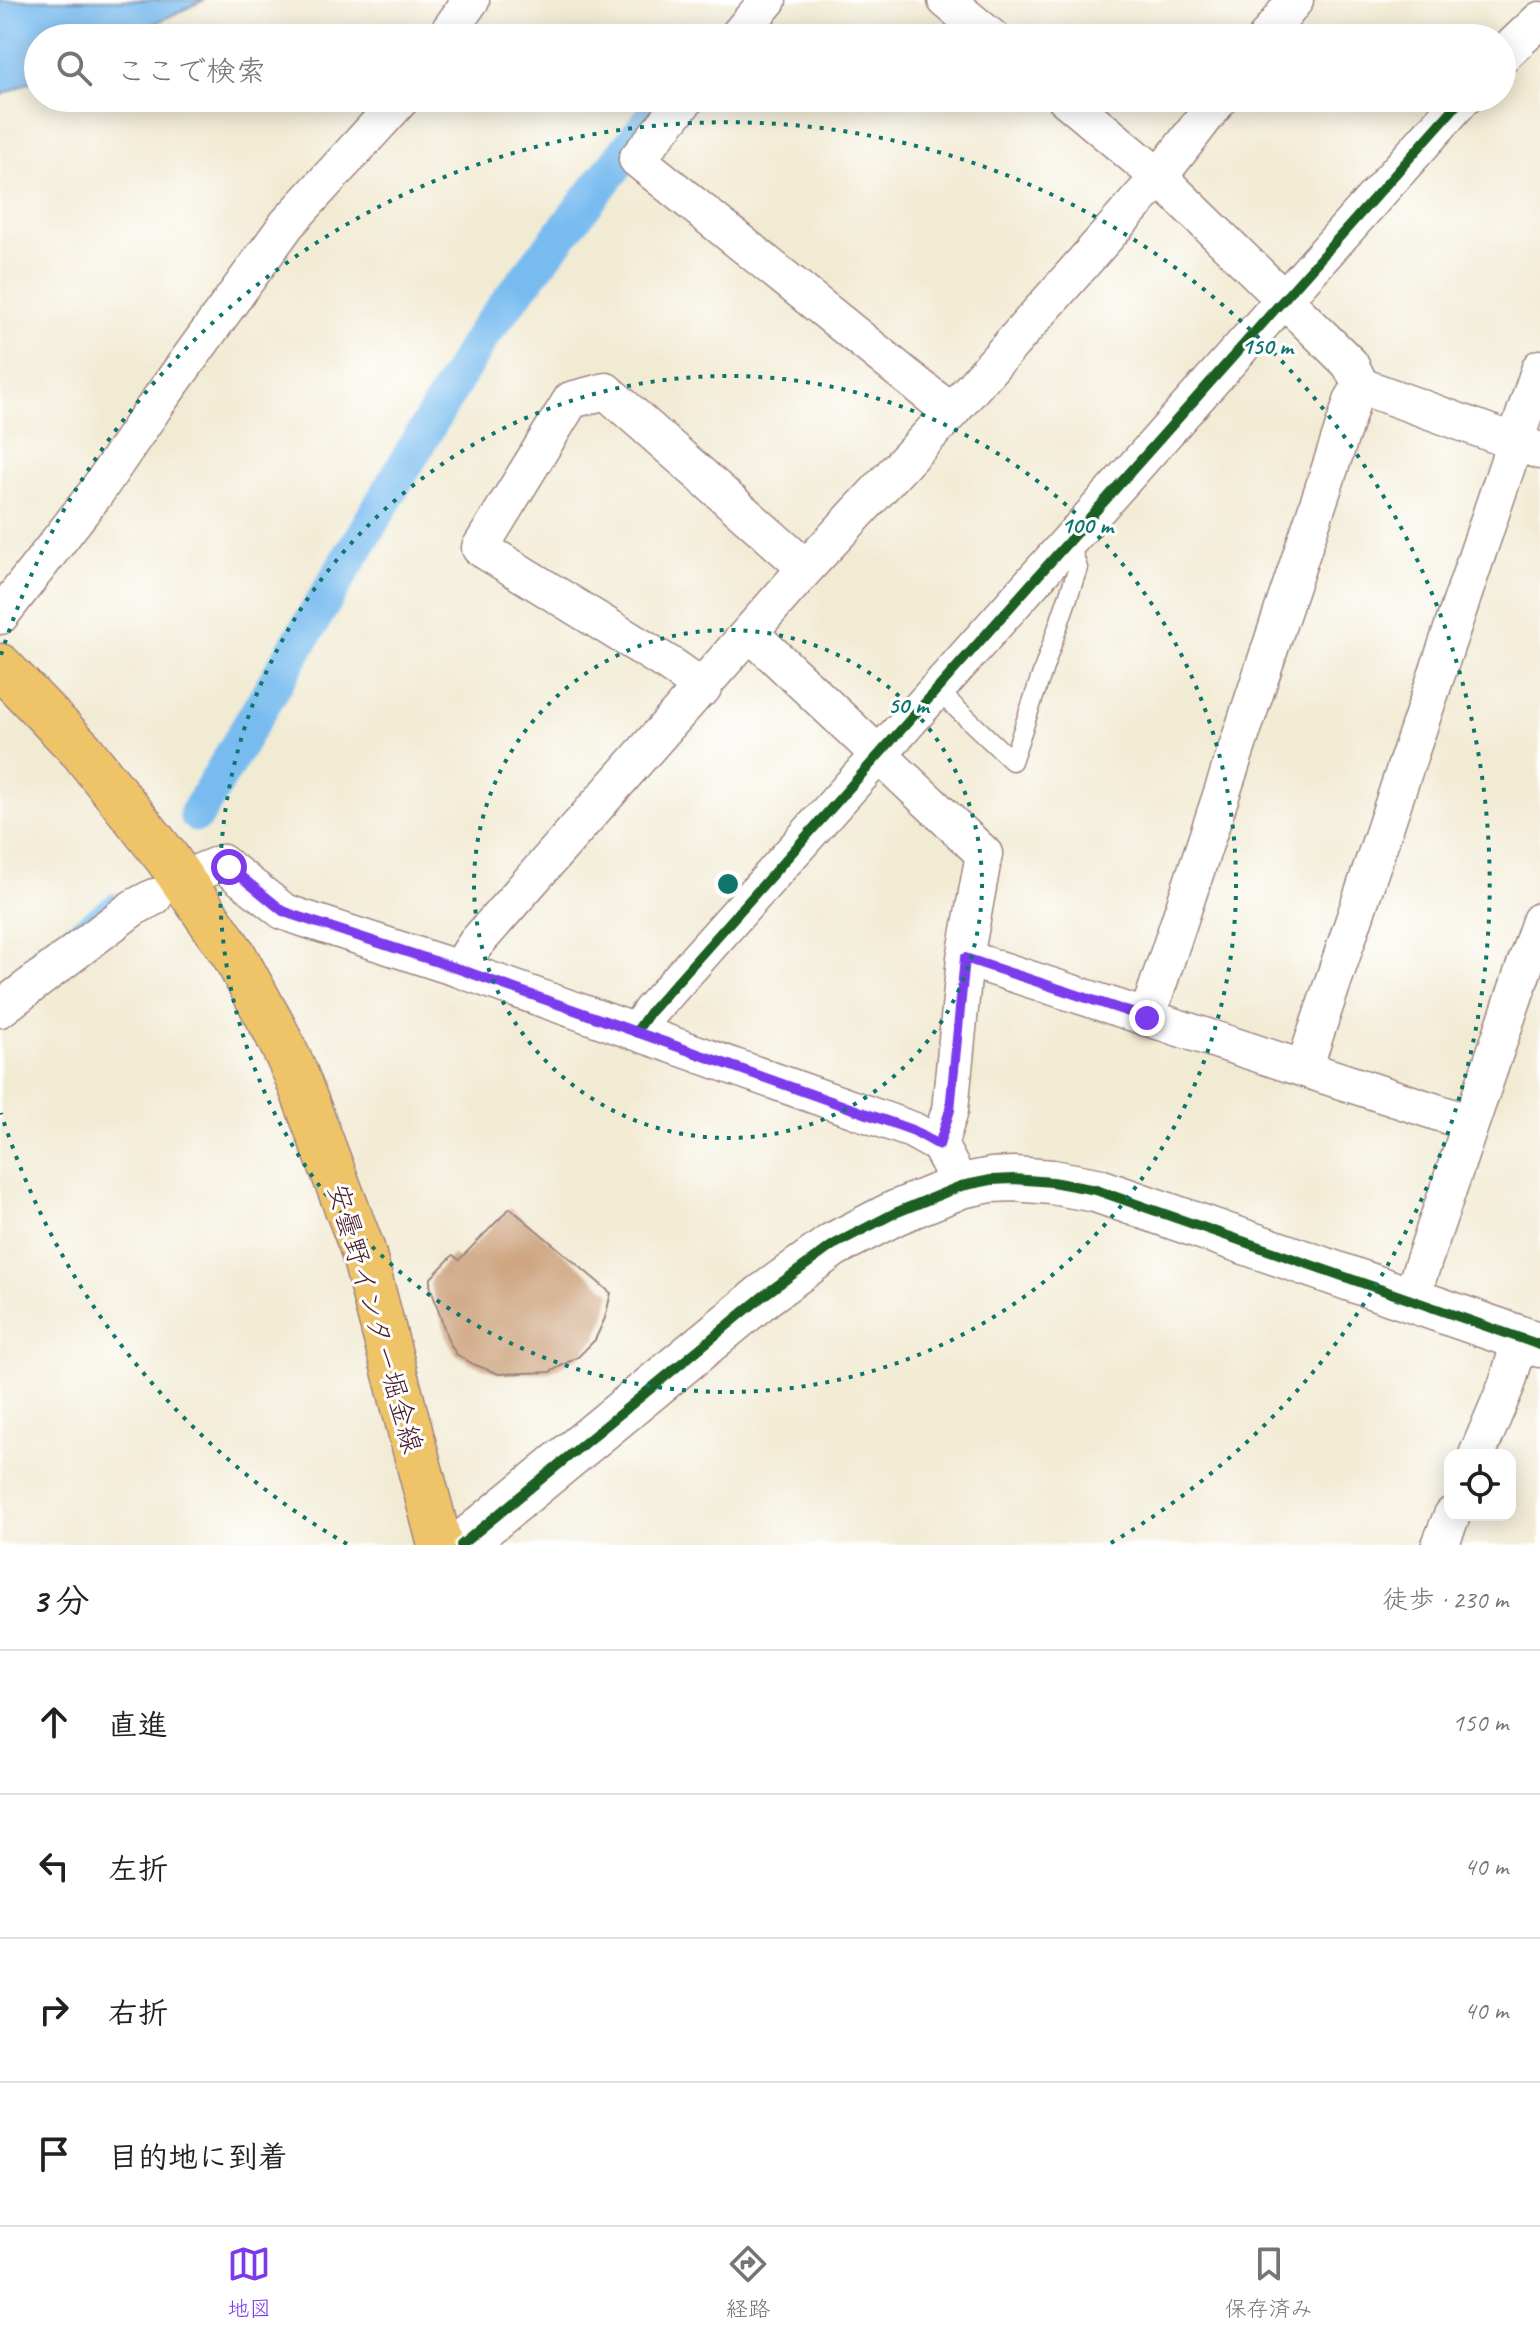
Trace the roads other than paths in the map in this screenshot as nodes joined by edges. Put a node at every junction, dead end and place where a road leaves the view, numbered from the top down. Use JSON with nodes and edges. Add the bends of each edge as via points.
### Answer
{"nodes":[{"id":1,"x":471,"y":0,"type":"edge"},
{"id":2,"x":768,"y":0,"type":"edge"},
{"id":3,"x":946,"y":0,"type":"edge"},
{"id":4,"x":1295,"y":0,"type":"edge"},
{"id":5,"x":1540,"y":20,"type":"edge"},
{"id":6,"x":454,"y":24,"type":"edge"},
{"id":7,"x":748,"y":24,"type":"edge"},
{"id":8,"x":975,"y":24,"type":"edge"},
{"id":9,"x":1277,"y":24,"type":"edge"},
{"id":10,"x":1516,"y":43,"type":"edge"},
{"id":11,"x":389,"y":112,"type":"edge"},
{"id":12,"x":676,"y":112,"type":"edge"},
{"id":13,"x":1082,"y":112,"type":"edge"},
{"id":14,"x":1209,"y":112,"type":"edge"},
{"id":15,"x":1451,"y":112,"type":"edge"},
{"id":16,"x":1159,"y":177,"type":"junction"},
{"id":17,"x":1284,"y":300,"type":"junction"},
{"id":18,"x":1540,"y":368,"type":"edge"},
{"id":19,"x":1361,"y":386,"type":"junction"},
{"id":20,"x":951,"y":412,"type":"junction"},
{"id":21,"x":1527,"y":447,"type":"edge"},
{"id":22,"x":1069,"y":542,"type":"junction"},
{"id":23,"x":806,"y":568,"type":"junction"},
{"id":24,"x":0,"y":616,"type":"edge"},
{"id":25,"x":750,"y":633,"type":"junction"},
{"id":26,"x":0,"y":666,"type":"edge"},
{"id":27,"x":703,"y":688,"type":"junction"},
{"id":28,"x":936,"y":689,"type":"junction"},
{"id":29,"x":878,"y":754,"type":"junction"},
{"id":30,"x":202,"y":871,"type":"dead end"},
{"id":31,"x":154,"y":897,"type":"dead end"},
{"id":32,"x":1540,"y":921,"type":"edge"},
{"id":33,"x":965,"y":958,"type":"junction"},
{"id":34,"x":459,"y":969,"type":"junction"},
{"id":35,"x":0,"y":1009,"type":"edge"},
{"id":36,"x":1147,"y":1018,"type":"junction"},
{"id":37,"x":1524,"y":1020,"type":"edge"},
{"id":38,"x":636,"y":1032,"type":"junction"},
{"id":39,"x":1304,"y":1068,"type":"junction"},
{"id":40,"x":1470,"y":1123,"type":"junction"},
{"id":41,"x":939,"y":1145,"type":"junction"},
{"id":42,"x":961,"y":1186,"type":"junction"},
{"id":43,"x":1410,"y":1301,"type":"junction"},
{"id":44,"x":1531,"y":1341,"type":"edge"},
{"id":45,"x":1480,"y":1449,"type":"edge"},
{"id":46,"x":1450,"y":1521,"type":"edge"},
{"id":47,"x":440,"y":1545,"type":"edge"},
{"id":48,"x":461,"y":1545,"type":"edge"},
{"id":49,"x":1440,"y":1545,"type":"edge"}],
"edges":[{"from":1,"to":6,"type":"street"},
{"from":2,"to":7,"type":"street"},
{"from":3,"to":8,"type":"street"},
{"from":4,"to":9,"type":"street"},
{"from":5,"to":10,"type":"street"},
{"from":11,"to":24,"type":"street","via":[[287,224],[95,494]]},
{"from":12,"to":20,"type":"street","via":[[637,159]]},
{"from":13,"to":16,"type":"street"},
{"from":14,"to":16,"type":"street"},
{"from":15,"to":17,"type":"street"},
{"from":16,"to":17,"type":"street"},
{"from":16,"to":20,"type":"street"},
{"from":17,"to":19,"type":"street","via":[[1350,364]]},
{"from":17,"to":22,"type":"street"},
{"from":18,"to":21,"type":"street"},
{"from":19,"to":21,"type":"street"},
{"from":19,"to":36,"type":"street"},
{"from":20,"to":23,"type":"street"},
{"from":21,"to":39,"type":"street"},
{"from":22,"to":28,"type":"street"},
{"from":22,"to":28,"type":"lane","via":[[1078,568],[1012,761]]},
{"from":23,"to":25,"type":"street"},
{"from":23,"to":27,"type":"street","via":[[606,391],[571,400],[480,548]]},
{"from":25,"to":27,"type":"street"},
{"from":25,"to":29,"type":"street"},
{"from":26,"to":47,"type":"main road","name":"安曇野インター堀金線","via":[[82,751],[167,858],[234,955],[268,1017],[295,1072],[362,1248]]},
{"from":27,"to":34,"type":"street","via":[[476,943]]},
{"from":28,"to":29,"type":"street"},
{"from":29,"to":33,"type":"street","via":[[984,854]]},
{"from":29,"to":38,"type":"street"},
{"from":30,"to":34,"type":"street","via":[[222,863],[283,911]]},
{"from":31,"to":35,"type":"street"},
{"from":32,"to":37,"type":"street"},
{"from":33,"to":36,"type":"street"},
{"from":33,"to":41,"type":"street","via":[[950,1110]]},
{"from":34,"to":38,"type":"street"},
{"from":36,"to":39,"type":"street"},
{"from":37,"to":40,"type":"street"},
{"from":38,"to":41,"type":"street","via":[[912,1130]]},
{"from":39,"to":40,"type":"street"},
{"from":40,"to":43,"type":"street"},
{"from":41,"to":42,"type":"street"},
{"from":42,"to":43,"type":"street","via":[[1014,1179],[1096,1190]]},
{"from":42,"to":48,"type":"street","via":[[833,1245],[763,1296]]},
{"from":43,"to":44,"type":"street"},
{"from":44,"to":45,"type":"street"},
{"from":46,"to":49,"type":"street"}]}
